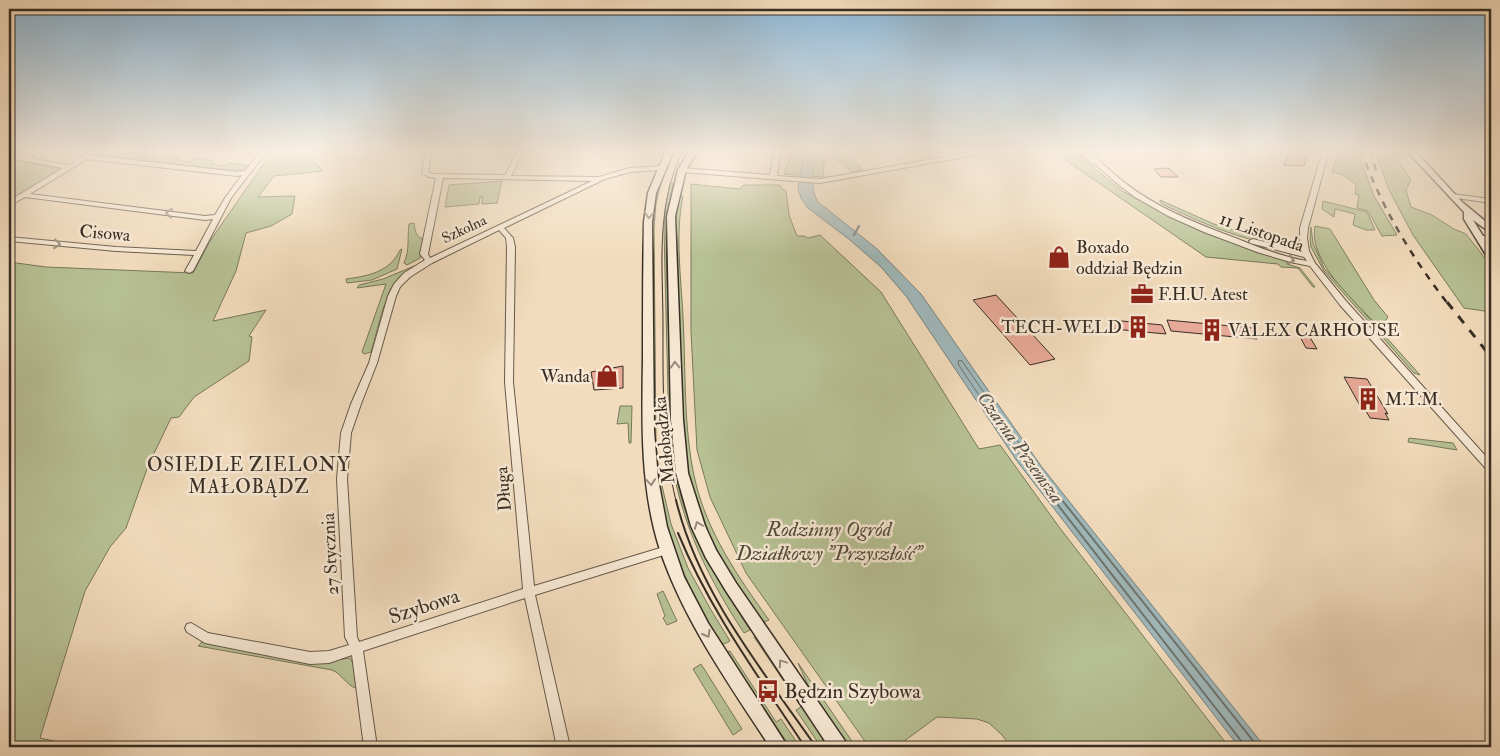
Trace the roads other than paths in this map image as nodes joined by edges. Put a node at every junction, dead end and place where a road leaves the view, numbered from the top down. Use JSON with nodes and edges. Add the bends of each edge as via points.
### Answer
{"nodes":[{"id":1,"x":39,"y":185,"type":"edge"},
{"id":2,"x":238,"y":185,"type":"edge"},
{"id":3,"x":438,"y":185,"type":"edge"},
{"id":4,"x":583,"y":185,"type":"edge"},
{"id":5,"x":655,"y":185,"type":"edge"},
{"id":6,"x":678,"y":185,"type":"edge"},
{"id":7,"x":1122,"y":185,"type":"edge"},
{"id":8,"x":1316,"y":185,"type":"edge"},
{"id":9,"x":1442,"y":185,"type":"edge"},
{"id":10,"x":24,"y":195,"type":"junction"},
{"id":11,"x":1452,"y":196,"type":"junction"},
{"id":12,"x":1491,"y":201,"type":"edge"},
{"id":13,"x":9,"y":204,"type":"edge"},
{"id":14,"x":1468,"y":212,"type":"junction"},
{"id":15,"x":218,"y":218,"type":"junction"},
{"id":16,"x":1203,"y":227,"type":"junction"},
{"id":17,"x":500,"y":228,"type":"junction"},
{"id":18,"x":1491,"y":230,"type":"edge"},
{"id":19,"x":9,"y":238,"type":"edge"},
{"id":20,"x":1480,"y":238,"type":"junction"},
{"id":21,"x":1491,"y":238,"type":"edge"},
{"id":22,"x":1260,"y":243,"type":"junction"},
{"id":23,"x":1304,"y":246,"type":"junction"},
{"id":24,"x":198,"y":252,"type":"junction"},
{"id":25,"x":1306,"y":255,"type":"junction"},
{"id":26,"x":1491,"y":256,"type":"edge"},
{"id":27,"x":429,"y":261,"type":"junction"},
{"id":28,"x":1312,"y":264,"type":"junction"},
{"id":29,"x":189,"y":271,"type":"dead end"},
{"id":30,"x":1491,"y":468,"type":"edge"},
{"id":31,"x":667,"y":550,"type":"junction"},
{"id":32,"x":529,"y":592,"type":"junction"},
{"id":33,"x":191,"y":628,"type":"dead end"},
{"id":34,"x":357,"y":649,"type":"junction"},
{"id":35,"x":370,"y":747,"type":"edge"},
{"id":36,"x":564,"y":747,"type":"edge"},
{"id":37,"x":780,"y":747,"type":"edge"},
{"id":38,"x":839,"y":747,"type":"edge"}],
"edges":[{"from":1,"to":10,"type":"street"},
{"from":2,"to":15,"type":"street"},
{"from":3,"to":27,"type":"street","via":[[424,254]]},
{"from":4,"to":17,"type":"street","name":"Szkolna"},
{"from":5,"to":31,"type":"street","name":"Małobądzka","one_way":true,"via":[[648,222],[647,425],[651,489]]},
{"from":38,"to":6,"type":"street","name":"Małobądzka","one_way":true,"via":[[711,554],[698,526],[682,472],[677,420],[671,216]]},
{"from":7,"to":16,"type":"street","name":"11 Listopada","via":[[1147,201]]},
{"from":8,"to":23,"type":"street","via":[[1302,238]]},
{"from":9,"to":11,"type":"street"},
{"from":10,"to":13,"type":"street"},
{"from":15,"to":10,"type":"street","one_way":true},
{"from":11,"to":12,"type":"street"},
{"from":11,"to":14,"type":"street"},
{"from":14,"to":18,"type":"street"},
{"from":14,"to":20,"type":"street","via":[[1468,219]]},
{"from":15,"to":24,"type":"street"},
{"from":16,"to":22,"type":"street","name":"11 Listopada"},
{"from":16,"to":28,"type":"street","name":"11 Listopada","one_way":true,"via":[[1237,242]]},
{"from":17,"to":27,"type":"street","name":"Szkolna"},
{"from":17,"to":32,"type":"street","name":"Długa","via":[[511,246],[509,382]]},
{"from":19,"to":24,"type":"street","name":"Cisowa","one_way":true,"via":[[116,250]]},
{"from":20,"to":21,"type":"street"},
{"from":20,"to":26,"type":"street"},
{"from":22,"to":23,"type":"street","name":"11 Listopada"},
{"from":22,"to":25,"type":"street","name":"11 Listopada"},
{"from":23,"to":25,"type":"street"},
{"from":24,"to":29,"type":"street"},
{"from":25,"to":28,"type":"street"},
{"from":27,"to":34,"type":"street","name":"27 Stycznia","via":[[407,275],[392,296],[373,363],[346,433],[342,479],[350,637]]},
{"from":28,"to":30,"type":"street"},
{"from":31,"to":32,"type":"street","name":"Szybowa"},
{"from":31,"to":37,"type":"street","name":"Małobądzka","one_way":true,"via":[[697,617]]},
{"from":32,"to":34,"type":"street","name":"Szybowa"},
{"from":32,"to":36,"type":"street","name":"Długa"},
{"from":33,"to":34,"type":"street","name":"Szybowa","via":[[204,638],[310,658],[329,657]]},
{"from":34,"to":35,"type":"street","name":"27 Stycznia"}]}
